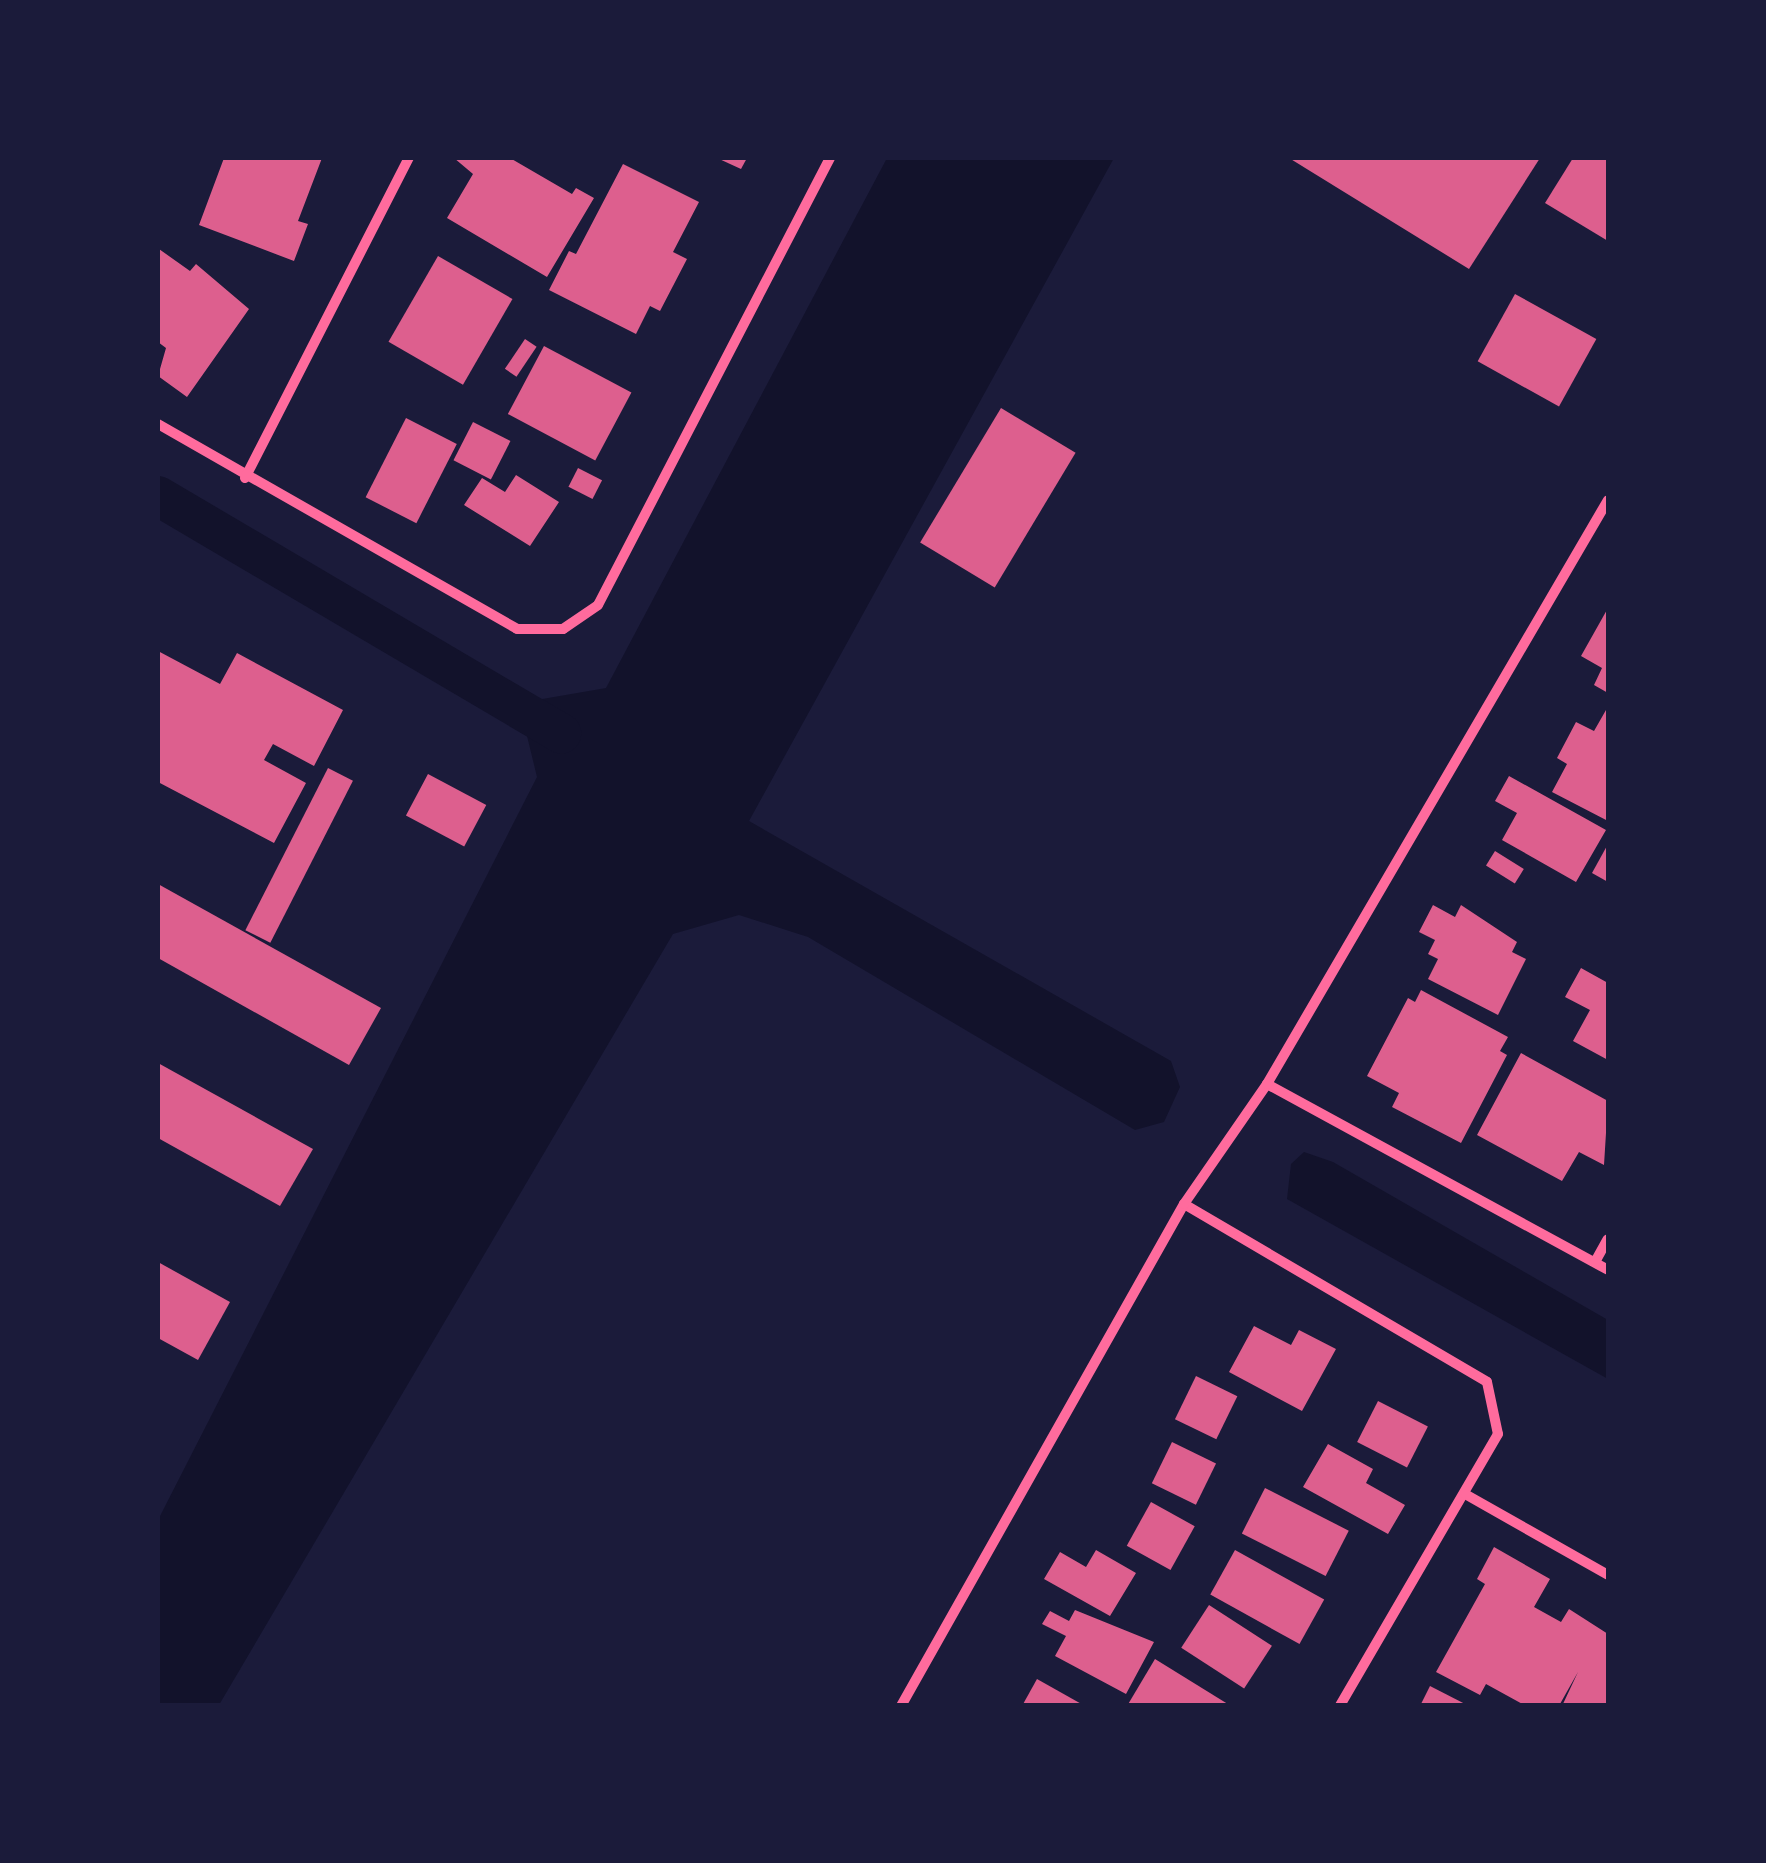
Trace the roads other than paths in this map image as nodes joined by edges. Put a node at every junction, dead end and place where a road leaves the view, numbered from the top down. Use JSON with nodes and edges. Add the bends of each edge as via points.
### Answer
{"nodes":[{"id":1,"x":408,"y":158,"type":"edge"},
{"id":2,"x":830,"y":158,"type":"edge"},
{"id":3,"x":158,"y":424,"type":"edge"},
{"id":4,"x":245,"y":478,"type":"junction"},
{"id":5,"x":1608,"y":500,"type":"edge"},
{"id":6,"x":1268,"y":1084,"type":"junction"},
{"id":7,"x":1184,"y":1204,"type":"junction"},
{"id":8,"x":1608,"y":1239,"type":"edge"},
{"id":9,"x":1595,"y":1262,"type":"junction"},
{"id":10,"x":1608,"y":1270,"type":"edge"},
{"id":11,"x":1465,"y":1494,"type":"junction"},
{"id":12,"x":1608,"y":1575,"type":"edge"},
{"id":13,"x":901,"y":1706,"type":"edge"},
{"id":14,"x":1340,"y":1706,"type":"edge"}],
"edges":[{"from":1,"to":4,"type":"street"},
{"from":2,"to":4,"type":"street","via":[[598,604],[563,629],[517,629]]},
{"from":3,"to":4,"type":"street"},
{"from":5,"to":6,"type":"street"},
{"from":6,"to":7,"type":"street"},
{"from":6,"to":9,"type":"street"},
{"from":7,"to":11,"type":"street","via":[[1487,1382],[1498,1434]]},
{"from":7,"to":13,"type":"street"},
{"from":8,"to":9,"type":"street"},
{"from":9,"to":10,"type":"street"},
{"from":11,"to":12,"type":"street"},
{"from":11,"to":14,"type":"street"}]}
